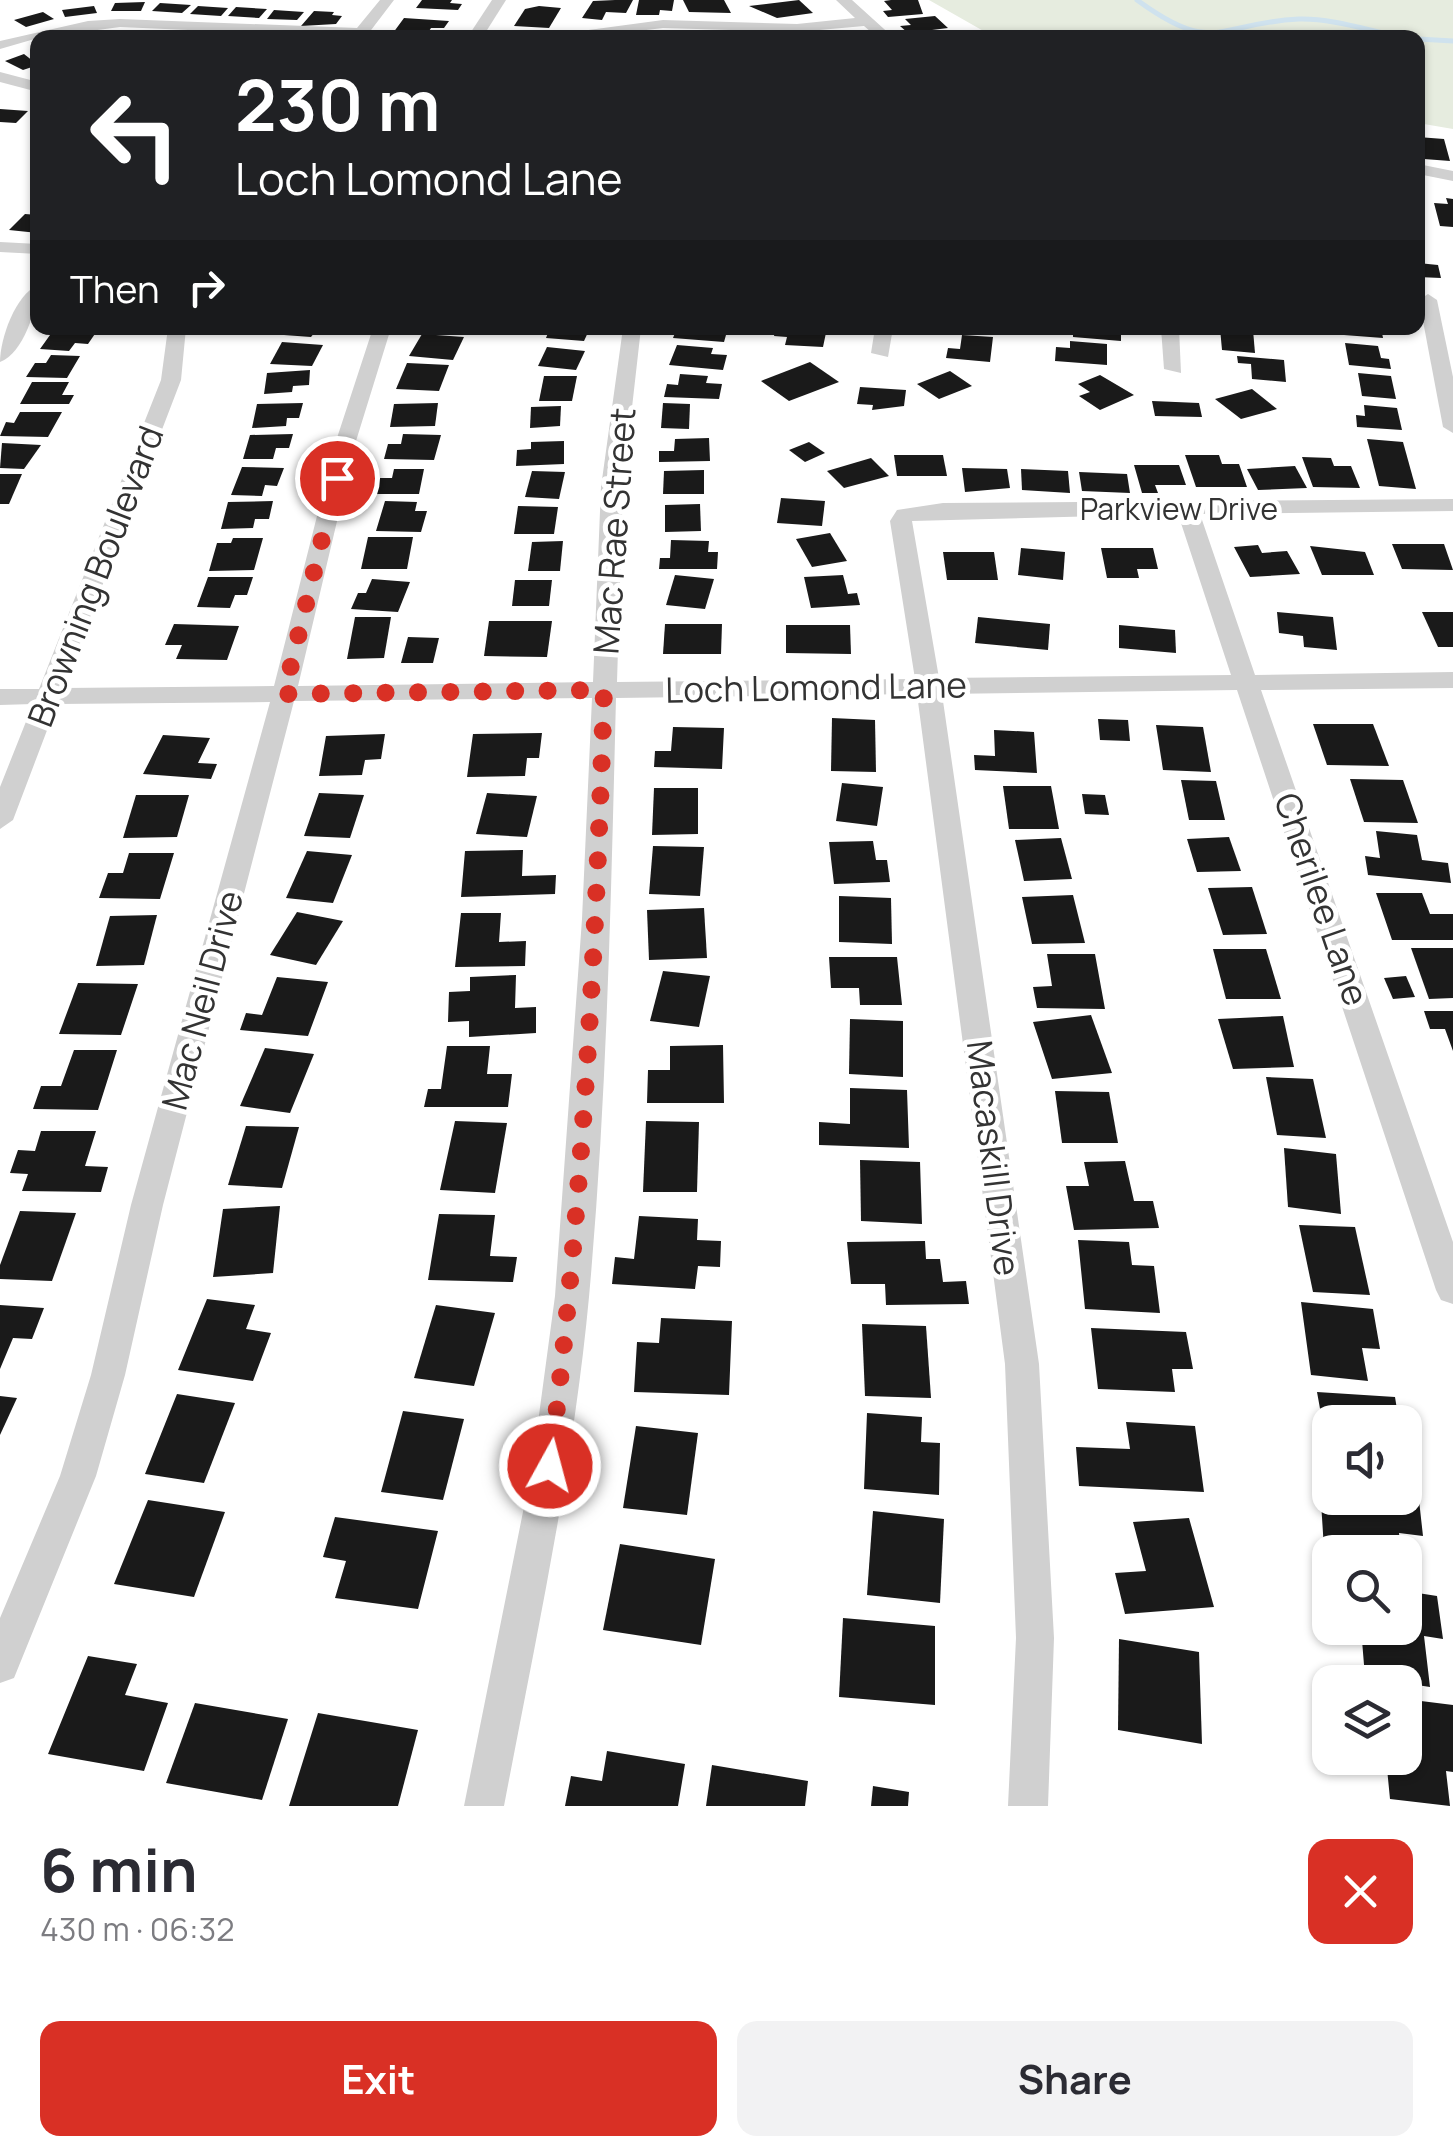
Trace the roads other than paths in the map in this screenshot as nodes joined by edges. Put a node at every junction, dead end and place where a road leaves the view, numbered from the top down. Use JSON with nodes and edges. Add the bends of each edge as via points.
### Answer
{"nodes":[{"id":1,"x":387,"y":0,"type":"edge"},
{"id":2,"x":500,"y":0,"type":"edge"},
{"id":3,"x":843,"y":0,"type":"edge"},
{"id":4,"x":869,"y":21,"type":"junction"},
{"id":5,"x":66,"y":30,"type":"edge"},
{"id":6,"x":249,"y":30,"type":"edge"},
{"id":7,"x":364,"y":30,"type":"edge"},
{"id":8,"x":479,"y":30,"type":"edge"},
{"id":9,"x":609,"y":30,"type":"edge"},
{"id":10,"x":879,"y":30,"type":"edge"},
{"id":11,"x":30,"y":38,"type":"edge"},
{"id":12,"x":0,"y":45,"type":"edge"},
{"id":13,"x":0,"y":77,"type":"edge"},
{"id":14,"x":30,"y":85,"type":"edge"},
{"id":15,"x":1425,"y":170,"type":"edge"},
{"id":16,"x":1453,"y":176,"type":"edge"},
{"id":17,"x":0,"y":247,"type":"edge"},
{"id":18,"x":30,"y":249,"type":"edge"},
{"id":19,"x":1425,"y":300,"type":"edge"},
{"id":20,"x":1453,"y":303,"type":"edge"},
{"id":21,"x":30,"y":304,"type":"edge"},
{"id":22,"x":1425,"y":308,"type":"edge"},
{"id":23,"x":176,"y":335,"type":"edge"},
{"id":24,"x":380,"y":335,"type":"edge"},
{"id":25,"x":631,"y":335,"type":"edge"},
{"id":26,"x":883,"y":335,"type":"edge"},
{"id":27,"x":1171,"y":335,"type":"edge"},
{"id":28,"x":881,"y":353,"type":"dead end"},
{"id":29,"x":0,"y":356,"type":"edge"},
{"id":30,"x":1174,"y":369,"type":"dead end"},
{"id":31,"x":1453,"y":427,"type":"edge"},
{"id":32,"x":1453,"y":505,"type":"edge"},
{"id":33,"x":1187,"y":509,"type":"junction"},
{"id":34,"x":905,"y":516,"type":"joint"},
{"id":35,"x":1453,"y":680,"type":"edge"},
{"id":36,"x":1249,"y":682,"type":"junction"},
{"id":37,"x":927,"y":686,"type":"junction"},
{"id":38,"x":604,"y":690,"type":"junction"},
{"id":39,"x":284,"y":694,"type":"junction"},
{"id":40,"x":50,"y":696,"type":"junction"},
{"id":41,"x":0,"y":697,"type":"edge"},
{"id":42,"x":0,"y":820,"type":"edge"},
{"id":43,"x":1453,"y":1290,"type":"edge"},
{"id":44,"x":0,"y":1664,"type":"edge"},
{"id":45,"x":484,"y":1806,"type":"edge"},
{"id":46,"x":1028,"y":1806,"type":"edge"}],
"edges":[{"from":1,"to":7,"type":"street"},
{"from":2,"to":8,"type":"street"},
{"from":3,"to":4,"type":"street"},
{"from":4,"to":9,"type":"street"},
{"from":4,"to":10,"type":"street"},
{"from":5,"to":6,"type":"street","via":[[120,23]]},
{"from":11,"to":12,"type":"street"},
{"from":13,"to":14,"type":"street"},
{"from":15,"to":16,"type":"street"},
{"from":17,"to":18,"type":"street"},
{"from":19,"to":20,"type":"street"},
{"from":21,"to":29,"type":"street"},
{"from":22,"to":31,"type":"street"},
{"from":23,"to":40,"type":"street","name":"Browning Boulevard","via":[[171,380]]},
{"from":24,"to":39,"type":"street","name":"Mac Neil Drive","via":[[346,441]]},
{"from":25,"to":38,"type":"street","name":"Mac Rae Street","via":[[612,487]]},
{"from":26,"to":28,"type":"street"},
{"from":27,"to":30,"type":"street"},
{"from":32,"to":33,"type":"street","name":"Parkview Drive"},
{"from":33,"to":34,"type":"street","name":"Parkview Drive","via":[[943,510]]},
{"from":33,"to":36,"type":"street","name":"Cherilee Lane"},
{"from":34,"to":37,"type":"street","name":"Macaskill Drive","via":[[900,521]]},
{"from":35,"to":36,"type":"street","name":"Loch Lomond Lane"},
{"from":36,"to":37,"type":"street","name":"Loch Lomond Lane"},
{"from":36,"to":43,"type":"street","name":"Cherilee Lane"},
{"from":37,"to":38,"type":"street","name":"Loch Lomond Lane"},
{"from":37,"to":46,"type":"street","name":"Macaskill Drive","via":[[1022,1364],[1034,1638]]},
{"from":38,"to":39,"type":"street","name":"Loch Lomond Lane"},
{"from":38,"to":45,"type":"street","name":"Mac Rae Street","via":[[572,1296],[550,1466]]},
{"from":39,"to":40,"type":"street","name":"Loch Lomond Lane"},
{"from":39,"to":44,"type":"street","name":"Mac Neil Drive","via":[[108,1375],[78,1476]]},
{"from":40,"to":41,"type":"street","name":"Loch Lomond Lane"},
{"from":40,"to":42,"type":"street","name":"Browning Boulevard"}]}
